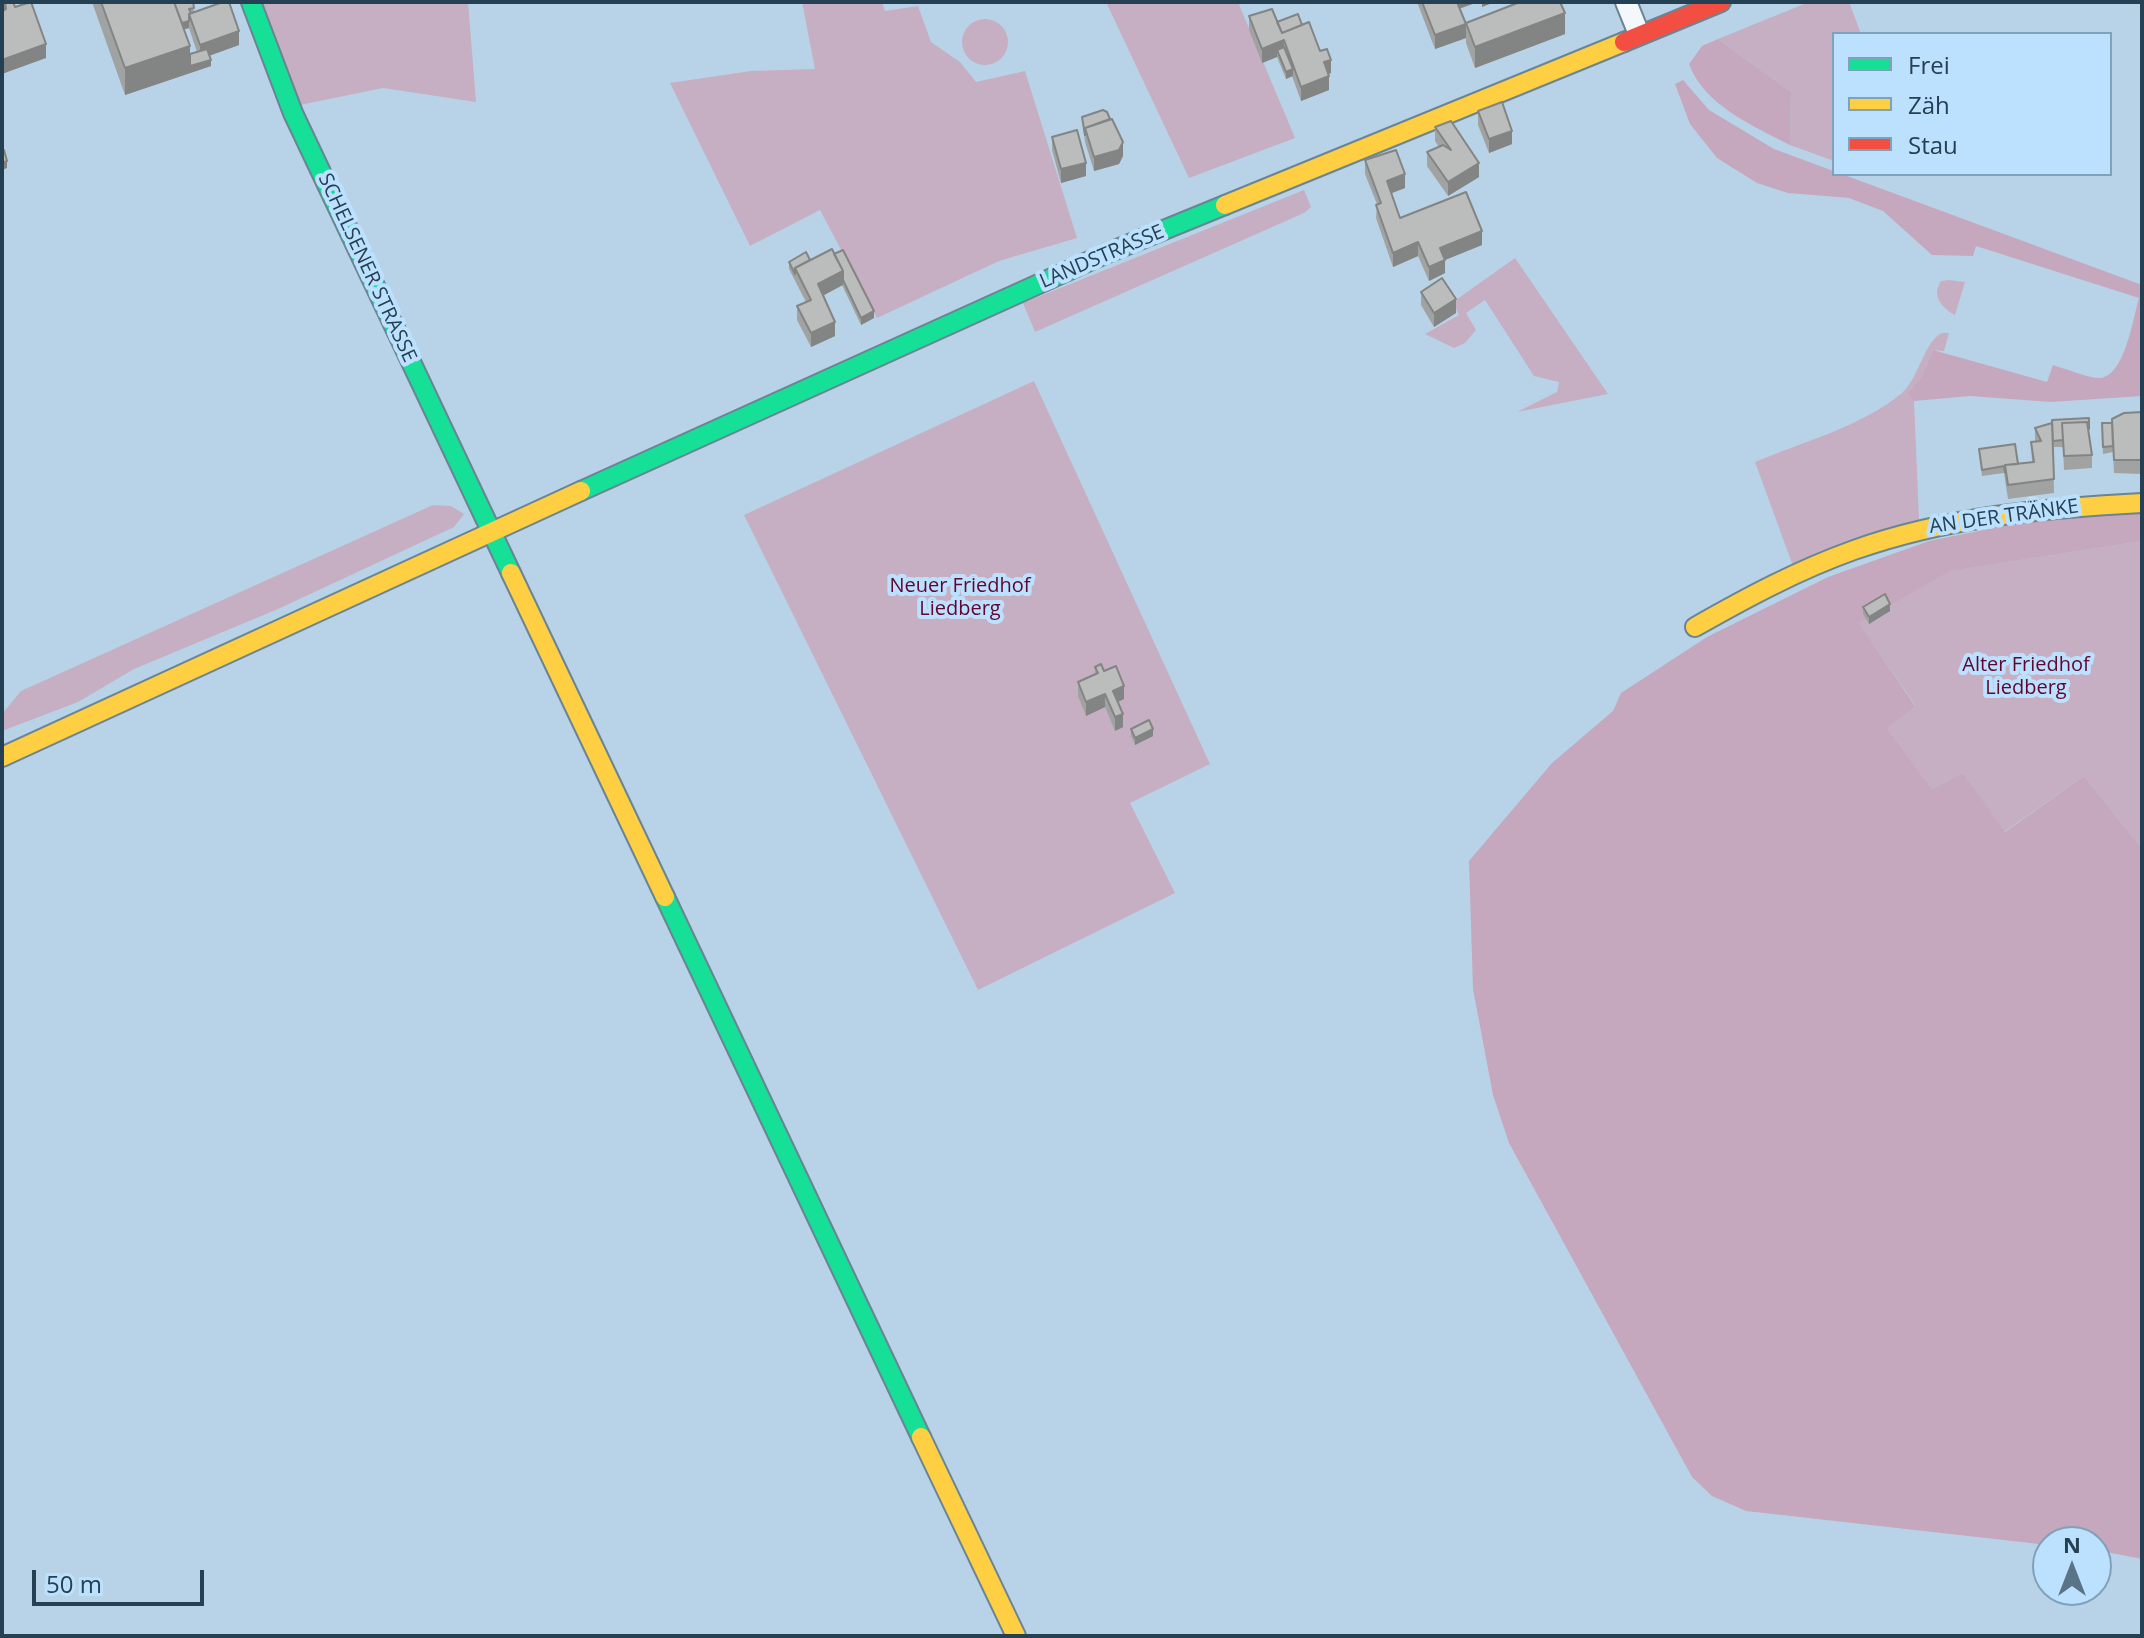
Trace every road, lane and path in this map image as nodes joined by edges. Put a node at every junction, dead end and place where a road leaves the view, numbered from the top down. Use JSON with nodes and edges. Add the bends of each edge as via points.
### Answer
{"nodes":[{"id":1,"x":251,"y":2,"type":"edge"},
{"id":2,"x":1626,"y":2,"type":"edge"},
{"id":3,"x":1721,"y":2,"type":"edge"},
{"id":4,"x":1639,"y":34,"type":"junction"},
{"id":5,"x":2142,"y":503,"type":"edge"},
{"id":6,"x":491,"y":531,"type":"junction"},
{"id":7,"x":1695,"y":627,"type":"dead end"},
{"id":8,"x":2,"y":757,"type":"edge"},
{"id":9,"x":1016,"y":1636,"type":"edge"}],
"edges":[{"from":1,"to":6,"type":"street","name":"SCHELSENER STRASSE","via":[[293,113]]},
{"from":2,"to":4,"type":"street"},
{"from":3,"to":4,"type":"street","name":"LANDSTRASSE"},
{"from":4,"to":6,"type":"street","name":"LANDSTRASSE","via":[[1105,254]]},
{"from":5,"to":7,"type":"street","name":"AN DER TRÄNKE","via":[[2006,513],[1920,530],[1792,575]]},
{"from":6,"to":8,"type":"street","name":"LANDSTRASSE"},
{"from":6,"to":9,"type":"street","name":"SCHELSENER STRASSE"}]}
